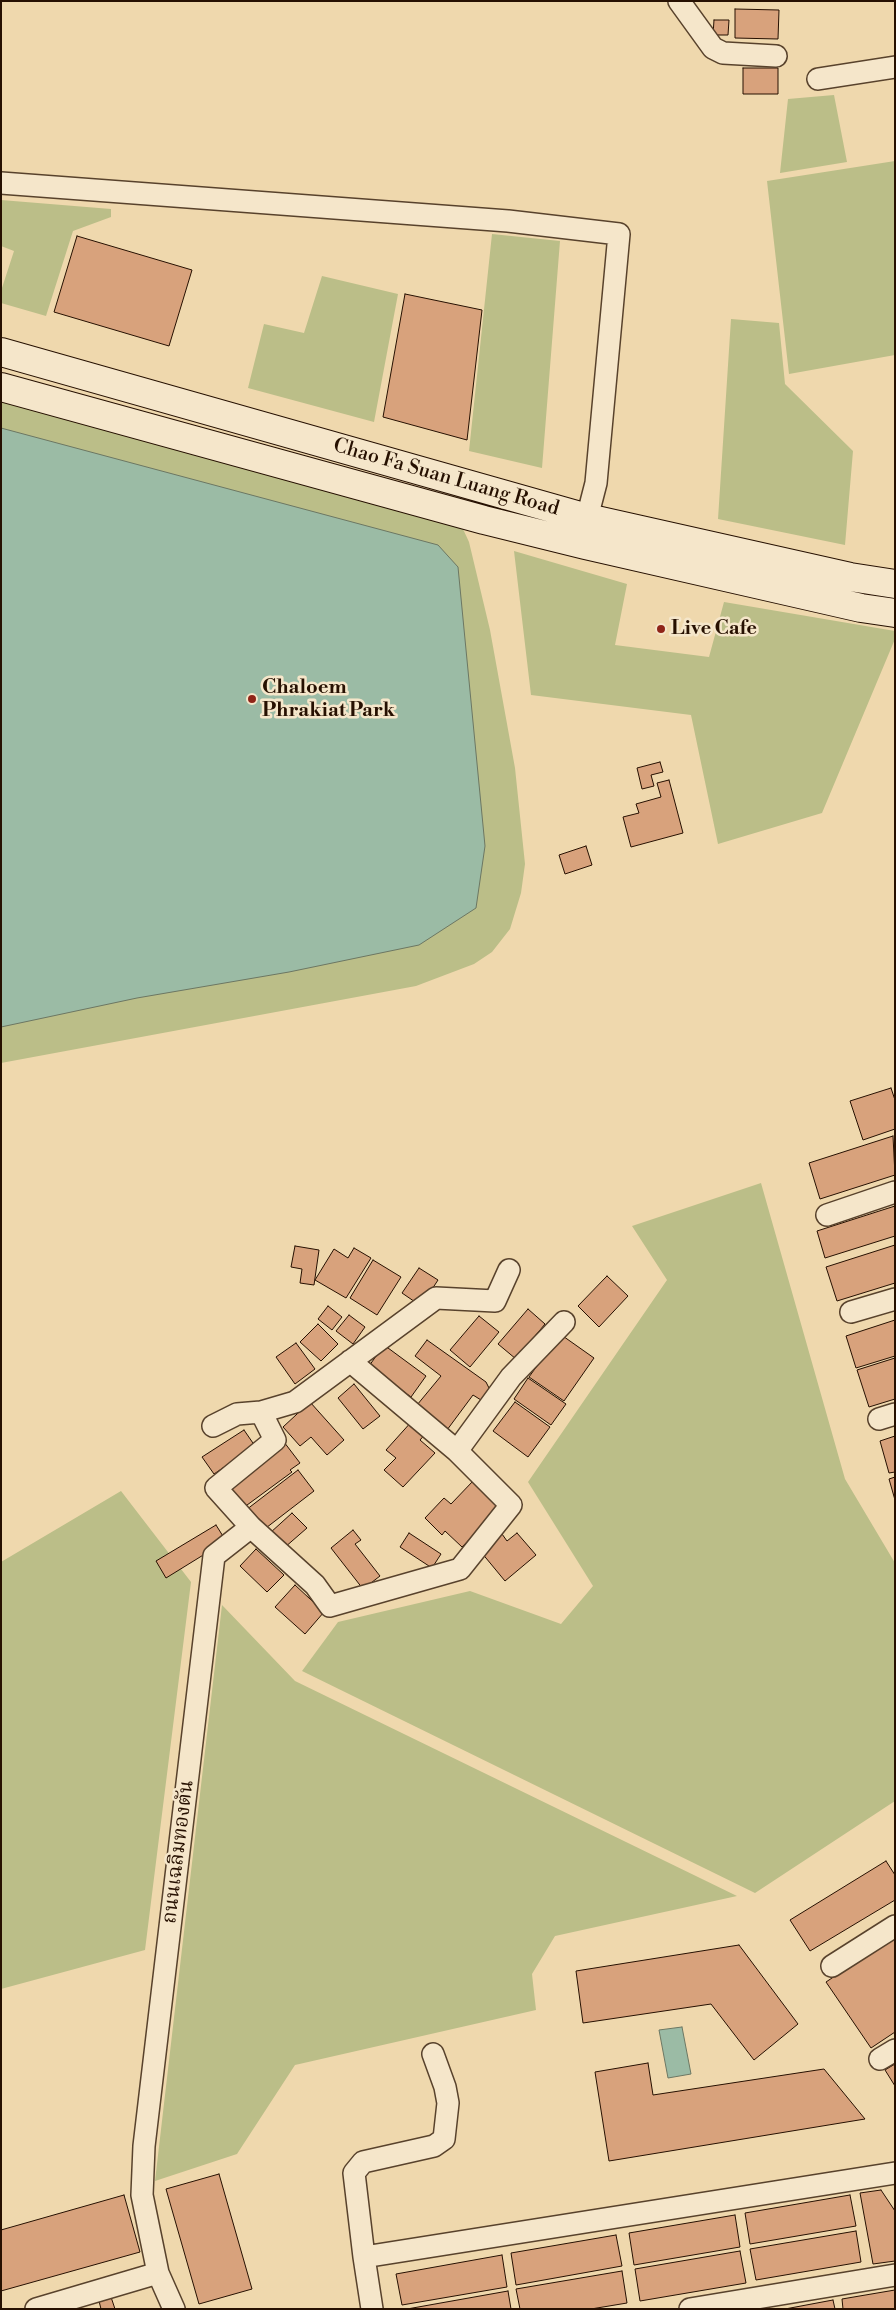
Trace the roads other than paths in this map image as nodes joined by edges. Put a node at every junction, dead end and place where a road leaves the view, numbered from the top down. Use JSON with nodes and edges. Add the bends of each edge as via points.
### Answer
{"nodes":[{"id":1,"x":679,"y":1,"type":"edge"},
{"id":2,"x":776,"y":56,"type":"dead end"},
{"id":3,"x":895,"y":67,"type":"edge"},
{"id":4,"x":818,"y":79,"type":"dead end"},
{"id":5,"x":1,"y":183,"type":"edge"},
{"id":6,"x":1,"y":352,"type":"edge"},
{"id":7,"x":1,"y":386,"type":"edge"},
{"id":8,"x":586,"y":518,"type":"junction"},
{"id":9,"x":895,"y":584,"type":"edge"},
{"id":10,"x":895,"y":613,"type":"edge"},
{"id":11,"x":895,"y":1192,"type":"edge"},
{"id":12,"x":827,"y":1215,"type":"dead end"},
{"id":13,"x":509,"y":1270,"type":"dead end"},
{"id":14,"x":895,"y":1299,"type":"edge"},
{"id":15,"x":851,"y":1312,"type":"dead end"},
{"id":16,"x":564,"y":1322,"type":"dead end"},
{"id":17,"x":350,"y":1361,"type":"junction"},
{"id":18,"x":261,"y":1412,"type":"junction"},
{"id":19,"x":213,"y":1426,"type":"dead end"},
{"id":20,"x":457,"y":1451,"type":"junction"},
{"id":21,"x":250,"y":1527,"type":"junction"},
{"id":22,"x":895,"y":1926,"type":"edge"},
{"id":23,"x":832,"y":1966,"type":"dead end"},
{"id":24,"x":433,"y":2054,"type":"dead end"},
{"id":25,"x":895,"y":2173,"type":"edge"},
{"id":26,"x":364,"y":2257,"type":"junction"},
{"id":27,"x":158,"y":2274,"type":"junction"},
{"id":28,"x":895,"y":2275,"type":"edge"},
{"id":29,"x":36,"y":2309,"type":"edge"},
{"id":30,"x":174,"y":2309,"type":"edge"},
{"id":31,"x":372,"y":2309,"type":"edge"},
{"id":32,"x":690,"y":2309,"type":"edge"}],
"edges":[{"from":1,"to":2,"type":"street","via":[[713,48],[722,53]]},
{"from":3,"to":4,"type":"street"},
{"from":5,"to":8,"type":"street","via":[[508,221],[619,234],[596,483]]},
{"from":6,"to":8,"type":"main road","name":"Chao Fa Suan Luang Road"},
{"from":7,"to":10,"type":"main road","name":"Chao Fa Suan Luang Road","via":[[576,543]]},
{"from":8,"to":9,"type":"main road","name":"Chao Fa Suan Luang Road","via":[[850,578]]},
{"from":11,"to":12,"type":"street"},
{"from":13,"to":17,"type":"street","via":[[495,1301],[436,1298]]},
{"from":14,"to":15,"type":"street"},
{"from":16,"to":20,"type":"street","via":[[511,1377]]},
{"from":17,"to":18,"type":"street","via":[[295,1402]]},
{"from":17,"to":20,"type":"street"},
{"from":18,"to":19,"type":"street","via":[[237,1414]]},
{"from":18,"to":21,"type":"street","via":[[275,1440],[216,1488]]},
{"from":20,"to":21,"type":"street","via":[[511,1506],[460,1568],[330,1606],[315,1585]]},
{"from":21,"to":27,"type":"street","name":"ถนนเฉลิมทองตัน","via":[[214,1556],[144,2146],[142,2195]]},
{"from":22,"to":23,"type":"street"},
{"from":24,"to":26,"type":"street","via":[[448,2103],[444,2139],[434,2146],[363,2162],[354,2173]]},
{"from":25,"to":26,"type":"street"},
{"from":26,"to":31,"type":"street"},
{"from":27,"to":29,"type":"street"},
{"from":27,"to":30,"type":"street","name":"ถนนเฉลิมทองตัน"},
{"from":28,"to":32,"type":"street"}]}
